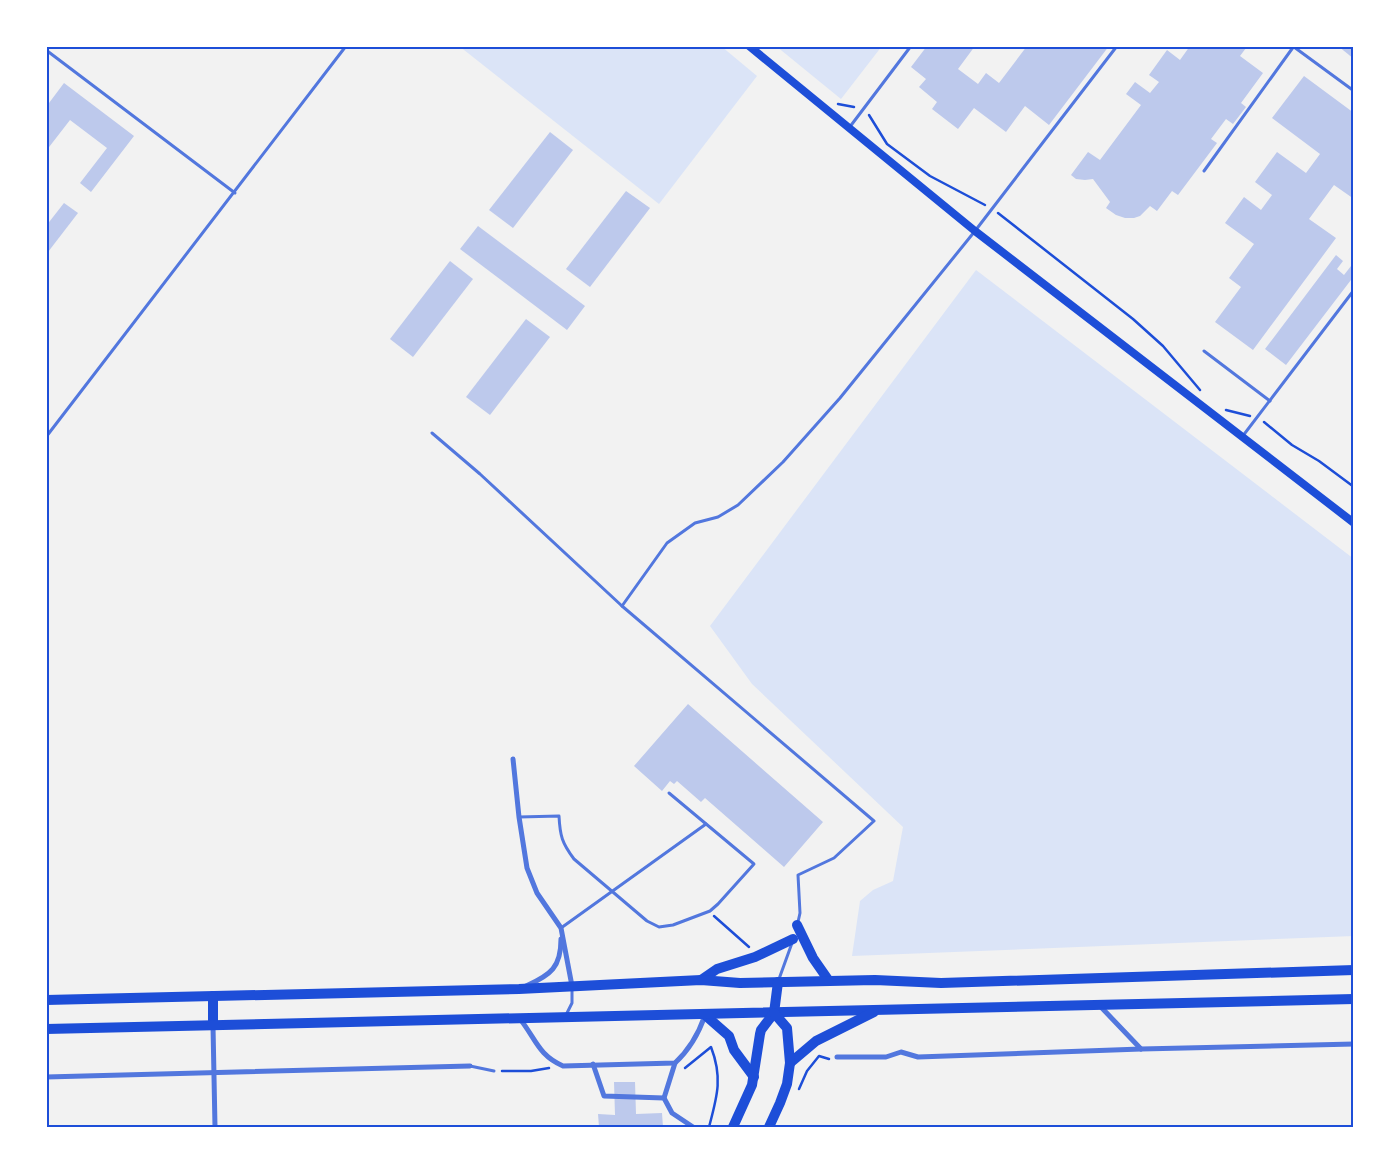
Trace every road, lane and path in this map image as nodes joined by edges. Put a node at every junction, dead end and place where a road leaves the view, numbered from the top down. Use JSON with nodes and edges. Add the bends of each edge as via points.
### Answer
{"nodes":[{"id":1,"x":346,"y":46,"type":"edge"},
{"id":2,"x":749,"y":46,"type":"edge"},
{"id":3,"x":911,"y":46,"type":"edge"},
{"id":4,"x":1116,"y":46,"type":"edge"},
{"id":5,"x":1294,"y":46,"type":"edge"},
{"id":6,"x":46,"y":50,"type":"edge"},
{"id":7,"x":1354,"y":91,"type":"edge"},
{"id":8,"x":831,"y":99,"type":"dead end"},
{"id":9,"x":864,"y":109,"type":"junction"},
{"id":10,"x":849,"y":128,"type":"junction"},
{"id":11,"x":1204,"y":171,"type":"dead end"},
{"id":12,"x":235,"y":193,"type":"junction"},
{"id":13,"x":992,"y":208,"type":"junction"},
{"id":14,"x":975,"y":231,"type":"junction"},
{"id":15,"x":1354,"y":290,"type":"edge"},
{"id":16,"x":1204,"y":351,"type":"dead end"},
{"id":17,"x":1207,"y":395,"type":"dead end"},
{"id":18,"x":1270,"y":401,"type":"junction"},
{"id":19,"x":1221,"y":406,"type":"dead end"},
{"id":20,"x":1256,"y":418,"type":"junction"},
{"id":21,"x":432,"y":433,"type":"dead end"},
{"id":22,"x":46,"y":437,"type":"edge"},
{"id":23,"x":1242,"y":438,"type":"junction"},
{"id":24,"x":1354,"y":487,"type":"edge"},
{"id":25,"x":1354,"y":523,"type":"edge"},
{"id":26,"x":622,"y":606,"type":"junction"},
{"id":27,"x":514,"y":759,"type":"dead end"},
{"id":28,"x":669,"y":793,"type":"dead end"},
{"id":29,"x":519,"y":817,"type":"junction"},
{"id":30,"x":706,"y":824,"type":"junction"},
{"id":31,"x":612,"y":891,"type":"junction"},
{"id":32,"x":710,"y":911,"type":"junction"},
{"id":33,"x":797,"y":925,"type":"junction"},
{"id":34,"x":560,"y":928,"type":"junction"},
{"id":35,"x":793,"y":939,"type":"junction"},
{"id":36,"x":750,"y":948,"type":"dead end"},
{"id":37,"x":1354,"y":970,"type":"edge"},
{"id":38,"x":701,"y":980,"type":"junction"},
{"id":39,"x":829,"y":981,"type":"junction"},
{"id":40,"x":778,"y":982,"type":"junction"},
{"id":41,"x":572,"y":987,"type":"junction"},
{"id":42,"x":519,"y":989,"type":"junction"},
{"id":43,"x":213,"y":996,"type":"junction"},
{"id":44,"x":1354,"y":999,"type":"edge"},
{"id":45,"x":46,"y":1000,"type":"edge"},
{"id":46,"x":1100,"y":1006,"type":"junction"},
{"id":47,"x":877,"y":1010,"type":"junction"},
{"id":48,"x":774,"y":1013,"type":"junction"},
{"id":49,"x":705,"y":1014,"type":"junction"},
{"id":50,"x":563,"y":1018,"type":"junction"},
{"id":51,"x":520,"y":1019,"type":"junction"},
{"id":52,"x":213,"y":1025,"type":"junction"},
{"id":53,"x":46,"y":1029,"type":"edge"},
{"id":54,"x":1354,"y":1044,"type":"edge"},
{"id":55,"x":1141,"y":1049,"type":"junction"},
{"id":56,"x":819,"y":1056,"type":"dead end"},
{"id":57,"x":838,"y":1058,"type":"dead end"},
{"id":58,"x":675,"y":1062,"type":"junction"},
{"id":59,"x":790,"y":1063,"type":"junction"},
{"id":60,"x":592,"y":1064,"type":"junction"},
{"id":61,"x":470,"y":1066,"type":"joint"},
{"id":62,"x":563,"y":1066,"type":"junction"},
{"id":63,"x":494,"y":1070,"type":"joint"},
{"id":64,"x":214,"y":1074,"type":"junction"},
{"id":65,"x":46,"y":1077,"type":"edge"},
{"id":66,"x":754,"y":1077,"type":"junction"},
{"id":67,"x":796,"y":1095,"type":"dead end"},
{"id":68,"x":664,"y":1098,"type":"junction"},
{"id":69,"x":215,"y":1127,"type":"edge"},
{"id":70,"x":693,"y":1127,"type":"edge"},
{"id":71,"x":709,"y":1127,"type":"edge"},
{"id":72,"x":733,"y":1127,"type":"edge"},
{"id":73,"x":770,"y":1127,"type":"edge"}],
"edges":[{"from":1,"to":12,"type":"lane"},
{"from":2,"to":10,"type":"main road"},
{"from":3,"to":9,"type":"lane"},
{"from":4,"to":13,"type":"lane"},
{"from":5,"to":7,"type":"lane"},
{"from":5,"to":11,"type":"lane"},
{"from":6,"to":12,"type":"lane"},
{"from":8,"to":9,"type":"path","via":[[838,104]]},
{"from":9,"to":10,"type":"lane"},
{"from":9,"to":13,"type":"path","via":[[887,144],[930,176]]},
{"from":10,"to":14,"type":"main road"},
{"from":12,"to":22,"type":"lane"},
{"from":13,"to":14,"type":"lane"},
{"from":13,"to":17,"type":"path","via":[[1133,319],[1163,346]]},
{"from":14,"to":23,"type":"main road"},
{"from":14,"to":26,"type":"lane","via":[[840,398],[783,462],[738,505],[718,517],[694,523],[667,544]]},
{"from":15,"to":18,"type":"lane"},
{"from":16,"to":18,"type":"lane"},
{"from":18,"to":20,"type":"lane"},
{"from":19,"to":20,"type":"path"},
{"from":20,"to":23,"type":"lane"},
{"from":20,"to":24,"type":"path"},
{"from":21,"to":26,"type":"lane"},
{"from":23,"to":25,"type":"main road"},
{"from":26,"to":33,"type":"lane","via":[[874,821],[834,858],[798,875],[800,913]]},
{"from":27,"to":29,"type":"street"},
{"from":28,"to":30,"type":"lane"},
{"from":29,"to":31,"type":"lane","via":[[559,816],[560,836],[565,847],[574,859]]},
{"from":29,"to":34,"type":"street","via":[[527,868],[537,893]]},
{"from":30,"to":31,"type":"lane"},
{"from":30,"to":32,"type":"lane","via":[[754,864]]},
{"from":31,"to":32,"type":"lane","via":[[647,921],[659,927]]},
{"from":31,"to":34,"type":"lane"},
{"from":32,"to":36,"type":"path"},
{"from":33,"to":35,"type":"lane"},
{"from":33,"to":39,"type":"highway"},
{"from":34,"to":41,"type":"street"},
{"from":34,"to":42,"type":"street","via":[[561,954],[555,966],[543,978]]},
{"from":35,"to":38,"type":"highway","via":[[755,957],[716,969]]},
{"from":35,"to":40,"type":"lane"},
{"from":37,"to":39,"type":"highway","via":[[941,983]]},
{"from":38,"to":40,"type":"highway"},
{"from":38,"to":41,"type":"highway"},
{"from":39,"to":40,"type":"highway"},
{"from":40,"to":48,"type":"highway"},
{"from":41,"to":42,"type":"highway"},
{"from":41,"to":50,"type":"lane","via":[[570,1010]]},
{"from":42,"to":43,"type":"highway"},
{"from":43,"to":45,"type":"highway"},
{"from":43,"to":52,"type":"highway"},
{"from":44,"to":46,"type":"highway"},
{"from":46,"to":47,"type":"highway"},
{"from":46,"to":55,"type":"street"},
{"from":47,"to":48,"type":"highway"},
{"from":47,"to":59,"type":"highway","via":[[816,1041]]},
{"from":48,"to":49,"type":"highway"},
{"from":48,"to":59,"type":"highway","via":[[786,1028]]},
{"from":48,"to":66,"type":"highway","via":[[761,1030]]},
{"from":49,"to":50,"type":"highway"},
{"from":49,"to":58,"type":"street","via":[[699,1031],[683,1056]]},
{"from":49,"to":66,"type":"highway","via":[[728,1036]]},
{"from":50,"to":51,"type":"highway"},
{"from":51,"to":52,"type":"highway"},
{"from":51,"to":62,"type":"street","via":[[549,1060]]},
{"from":52,"to":53,"type":"highway"},
{"from":52,"to":64,"type":"street"},
{"from":54,"to":55,"type":"street"},
{"from":55,"to":57,"type":"street","via":[[918,1057],[901,1052],[886,1057]]},
{"from":56,"to":67,"type":"path","via":[[807,1071]]},
{"from":58,"to":60,"type":"street"},
{"from":58,"to":68,"type":"street"},
{"from":58,"to":71,"type":"path","via":[[683,1068],[711,1047],[716,1059],[718,1092]]},
{"from":59,"to":73,"type":"highway","via":[[787,1084]]},
{"from":60,"to":62,"type":"street"},
{"from":60,"to":68,"type":"street","via":[[604,1096]]},
{"from":61,"to":63,"type":"lane"},
{"from":61,"to":64,"type":"street"},
{"from":62,"to":63,"type":"path","via":[[531,1071]]},
{"from":64,"to":65,"type":"street"},
{"from":64,"to":69,"type":"street"},
{"from":66,"to":72,"type":"highway"},
{"from":68,"to":70,"type":"street","via":[[672,1113]]}]}
